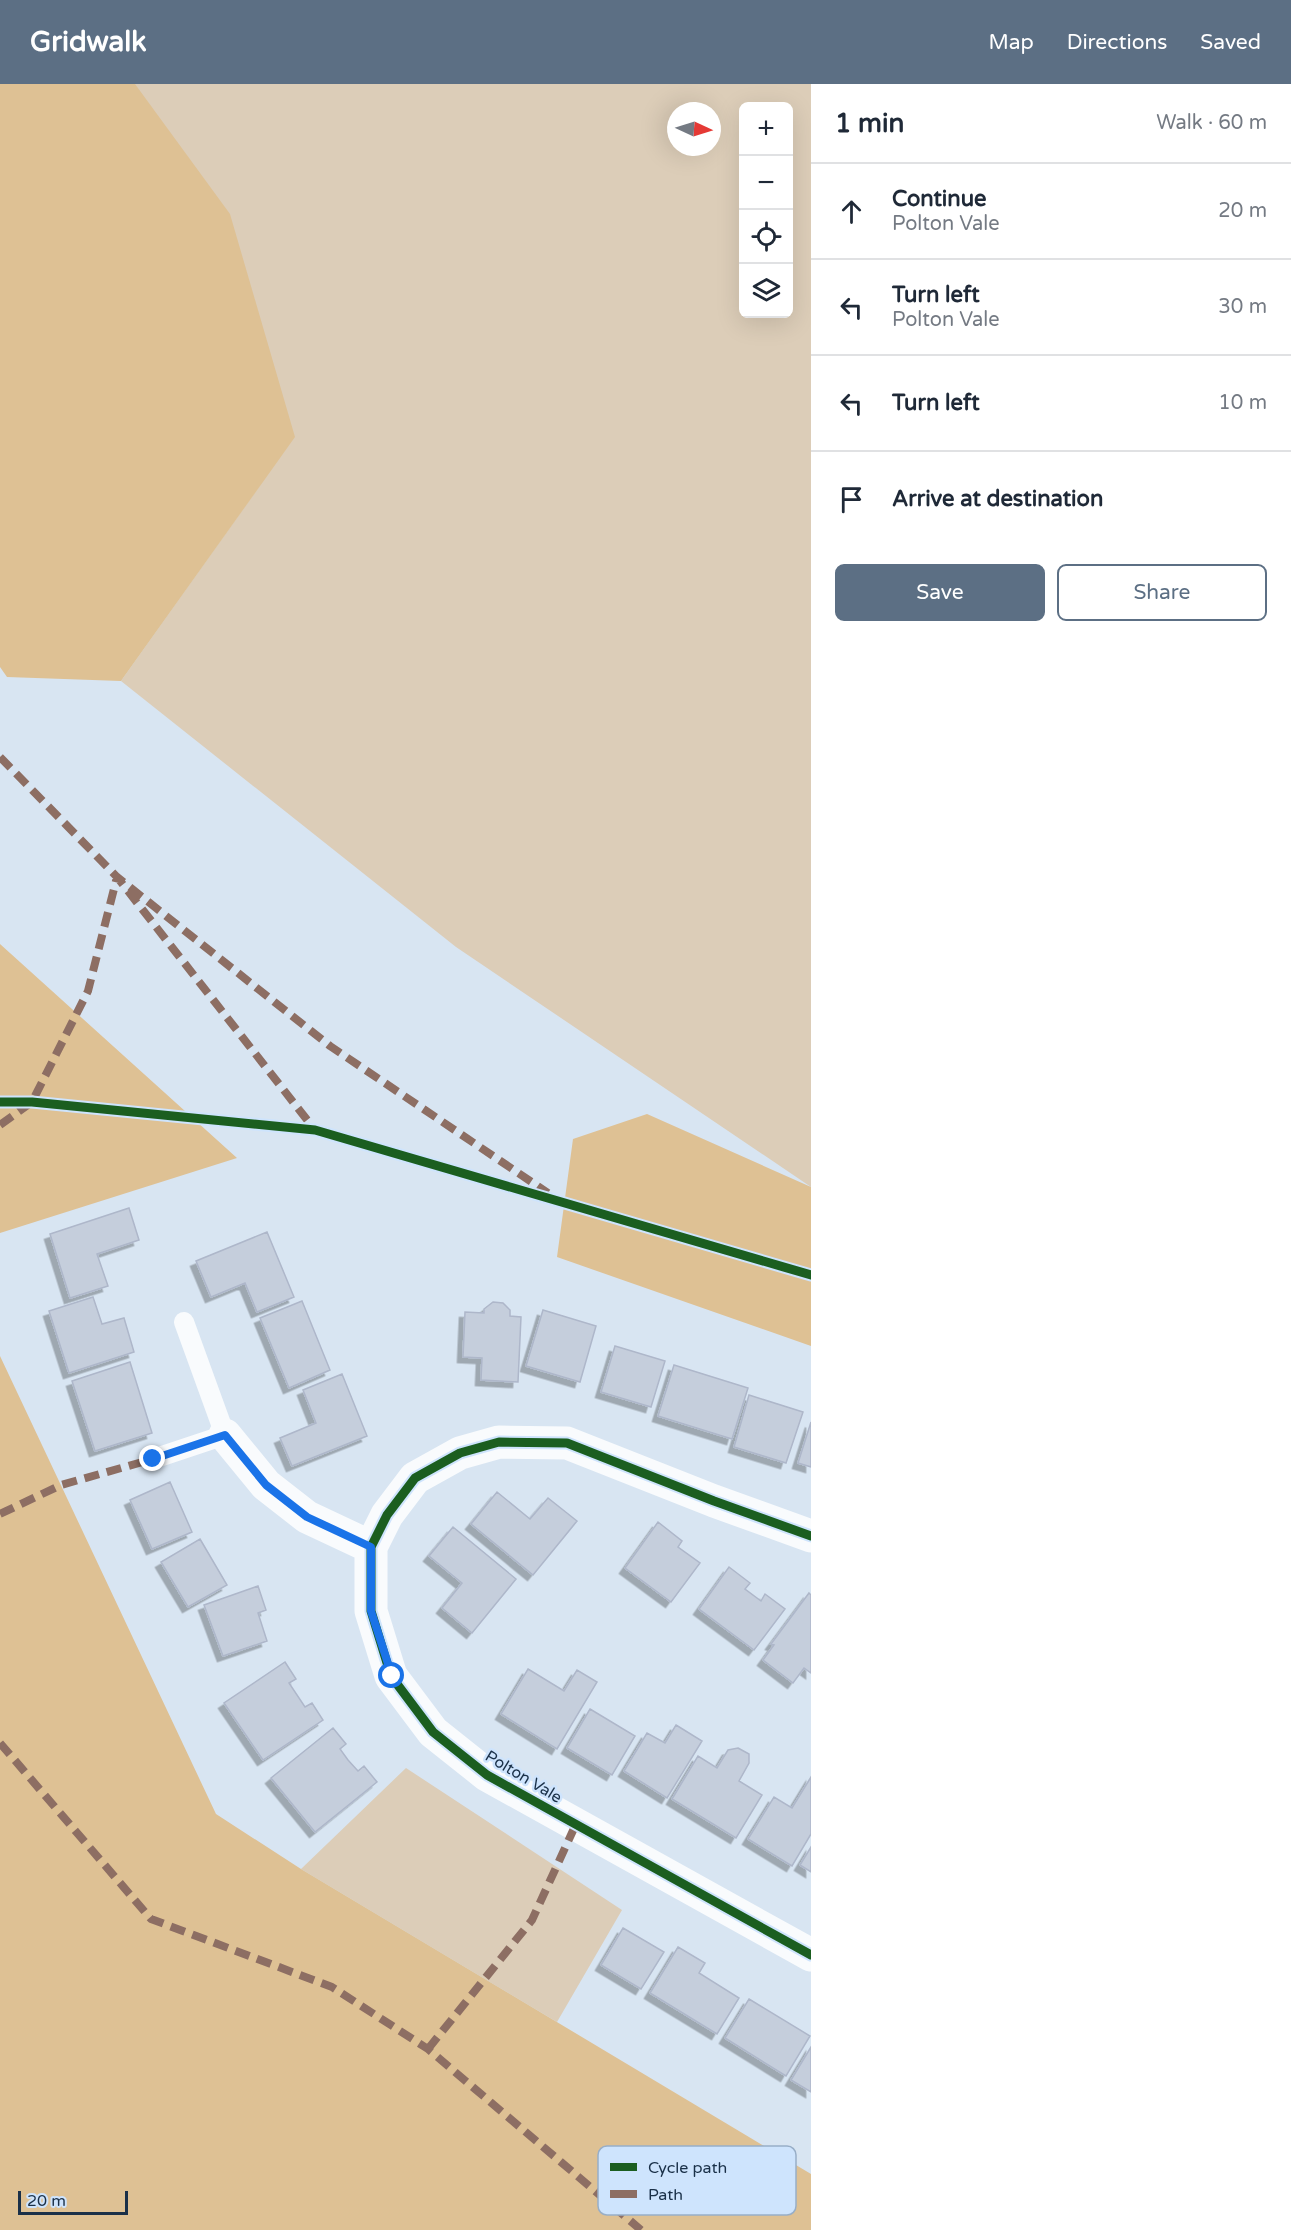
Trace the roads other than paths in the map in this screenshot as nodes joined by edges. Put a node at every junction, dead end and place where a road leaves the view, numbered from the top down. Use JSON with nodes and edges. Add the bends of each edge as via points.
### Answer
{"nodes":[{"id":1,"x":184,"y":1322,"type":"dead end"},
{"id":2,"x":225,"y":1435,"type":"junction"},
{"id":3,"x":153,"y":1459,"type":"dead end"},
{"id":4,"x":811,"y":1536,"type":"edge"},
{"id":5,"x":371,"y":1547,"type":"junction"},
{"id":6,"x":811,"y":1955,"type":"edge"}],
"edges":[{"from":1,"to":2,"type":"lane"},
{"from":2,"to":3,"type":"lane"},
{"from":2,"to":5,"type":"street","via":[[266,1485],[307,1517]]},
{"from":4,"to":5,"type":"street","name":"Polton Vale","via":[[567,1443],[499,1442],[460,1453],[415,1478],[387,1515]]},
{"from":5,"to":6,"type":"street","name":"Polton Vale","via":[[371,1611],[392,1676],[433,1732],[487,1775]]}]}
